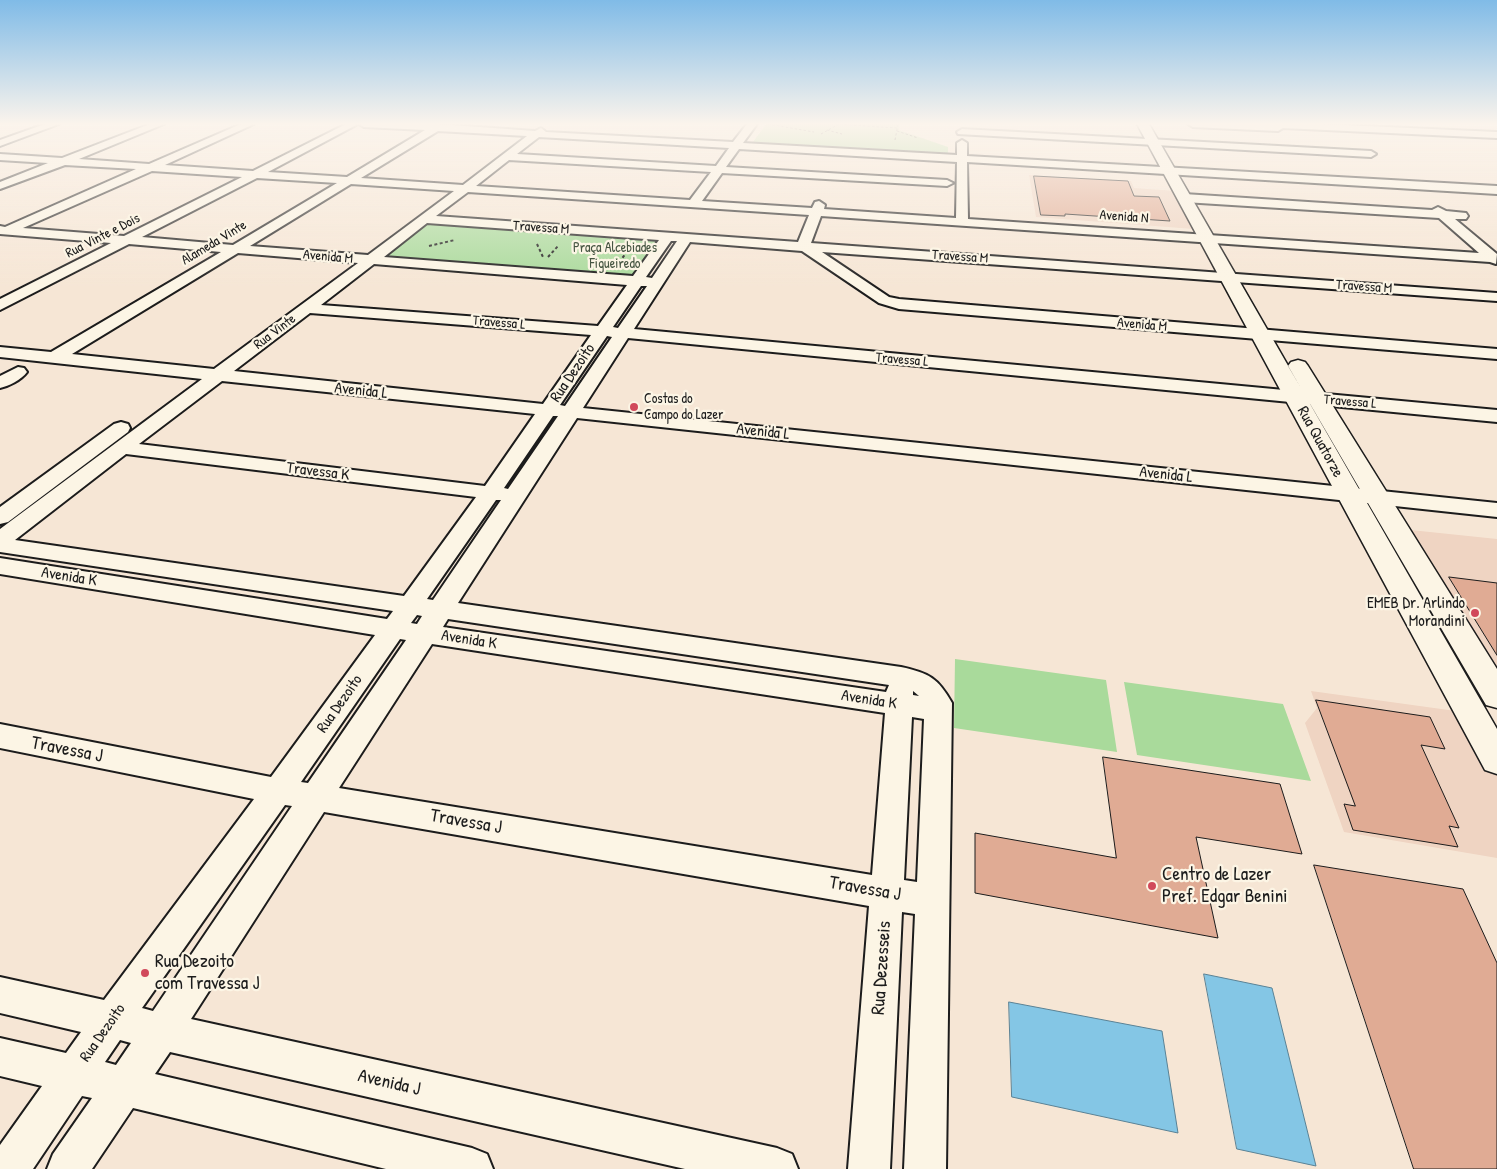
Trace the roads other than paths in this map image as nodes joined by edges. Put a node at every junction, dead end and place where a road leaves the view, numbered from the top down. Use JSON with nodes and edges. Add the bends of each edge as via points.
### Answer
{"nodes":[{"id":1,"x":16,"y":179,"type":"edge"},
{"id":2,"x":125,"y":179,"type":"edge"},
{"id":3,"x":237,"y":179,"type":"edge"},
{"id":4,"x":239,"y":179,"type":"edge"},
{"id":5,"x":353,"y":179,"type":"edge"},
{"id":6,"x":362,"y":179,"type":"edge"},
{"id":7,"x":469,"y":179,"type":"edge"},
{"id":8,"x":470,"y":179,"type":"edge"},
{"id":9,"x":712,"y":179,"type":"edge"},
{"id":10,"x":728,"y":179,"type":"edge"},
{"id":11,"x":962,"y":179,"type":"edge"},
{"id":12,"x":1180,"y":179,"type":"edge"},
{"id":13,"x":1302,"y":179,"type":"edge"},
{"id":14,"x":1404,"y":179,"type":"edge"},
{"id":15,"x":460,"y":185,"type":"junction"},
{"id":16,"x":1497,"y":185,"type":"edge"},
{"id":17,"x":0,"y":186,"type":"edge"},
{"id":18,"x":1417,"y":188,"type":"junction"},
{"id":19,"x":1497,"y":190,"type":"edge"},
{"id":20,"x":718,"y":195,"type":"junction"},
{"id":21,"x":1192,"y":199,"type":"junction"},
{"id":22,"x":696,"y":200,"type":"junction"},
{"id":23,"x":817,"y":208,"type":"junction"},
{"id":24,"x":833,"y":209,"type":"junction"},
{"id":25,"x":1442,"y":214,"type":"junction"},
{"id":26,"x":1462,"y":216,"type":"junction"},
{"id":27,"x":962,"y":218,"type":"junction"},
{"id":28,"x":422,"y":219,"type":"junction"},
{"id":29,"x":20,"y":224,"type":"junction"},
{"id":30,"x":2,"y":229,"type":"edge"},
{"id":31,"x":140,"y":234,"type":"junction"},
{"id":32,"x":1213,"y":235,"type":"junction"},
{"id":33,"x":124,"y":236,"type":"junction"},
{"id":34,"x":677,"y":237,"type":"junction"},
{"id":35,"x":824,"y":237,"type":"junction"},
{"id":36,"x":108,"y":239,"type":"junction"},
{"id":37,"x":241,"y":246,"type":"junction"},
{"id":38,"x":804,"y":246,"type":"junction"},
{"id":39,"x":1494,"y":254,"type":"edge"},
{"id":40,"x":365,"y":256,"type":"junction"},
{"id":41,"x":1237,"y":278,"type":"junction"},
{"id":42,"x":646,"y":282,"type":"junction"},
{"id":43,"x":0,"y":293,"type":"edge"},
{"id":44,"x":1497,"y":297,"type":"edge"},
{"id":45,"x":902,"y":301,"type":"junction"},
{"id":46,"x":0,"y":306,"type":"edge"},
{"id":47,"x":307,"y":308,"type":"junction"},
{"id":48,"x":1268,"y":331,"type":"junction"},
{"id":49,"x":612,"y":332,"type":"junction"},
{"id":50,"x":0,"y":340,"type":"edge"},
{"id":51,"x":1497,"y":345,"type":"edge"},
{"id":52,"x":73,"y":347,"type":"junction"},
{"id":53,"x":0,"y":352,"type":"edge"},
{"id":54,"x":1497,"y":354,"type":"edge"},
{"id":55,"x":54,"y":358,"type":"junction"},
{"id":56,"x":233,"y":363,"type":"junction"},
{"id":57,"x":214,"y":369,"type":"junction"},
{"id":58,"x":18,"y":372,"type":"dead end"},
{"id":59,"x":195,"y":374,"type":"junction"},
{"id":60,"x":0,"y":383,"type":"edge"},
{"id":61,"x":179,"y":385,"type":"dead end"},
{"id":62,"x":1294,"y":396,"type":"junction"},
{"id":63,"x":1318,"y":398,"type":"junction"},
{"id":64,"x":563,"y":405,"type":"junction"},
{"id":65,"x":1497,"y":416,"type":"edge"},
{"id":66,"x":132,"y":420,"type":"dead end"},
{"id":67,"x":122,"y":448,"type":"junction"},
{"id":68,"x":1345,"y":487,"type":"junction"},
{"id":69,"x":1372,"y":490,"type":"junction"},
{"id":70,"x":502,"y":494,"type":"junction"},
{"id":71,"x":1497,"y":494,"type":"edge"},
{"id":72,"x":1497,"y":510,"type":"edge"},
{"id":73,"x":0,"y":517,"type":"edge"},
{"id":74,"x":0,"y":540,"type":"edge"},
{"id":75,"x":0,"y":545,"type":"edge"},
{"id":76,"x":0,"y":566,"type":"edge"},
{"id":77,"x":409,"y":605,"type":"junction"},
{"id":78,"x":442,"y":609,"type":"junction"},
{"id":79,"x":392,"y":629,"type":"junction"},
{"id":80,"x":426,"y":633,"type":"junction"},
{"id":81,"x":915,"y":694,"type":"junction"},
{"id":82,"x":1497,"y":696,"type":"edge"},
{"id":83,"x":0,"y":736,"type":"edge"},
{"id":84,"x":1496,"y":756,"type":"edge"},
{"id":85,"x":278,"y":791,"type":"junction"},
{"id":86,"x":317,"y":797,"type":"junction"},
{"id":87,"x":887,"y":892,"type":"junction"},
{"id":88,"x":932,"y":901,"type":"junction"},
{"id":89,"x":0,"y":995,"type":"edge"},
{"id":90,"x":111,"y":1021,"type":"junction"},
{"id":91,"x":161,"y":1032,"type":"junction"},
{"id":92,"x":0,"y":1057,"type":"edge"},
{"id":93,"x":73,"y":1075,"type":"junction"},
{"id":94,"x":124,"y":1085,"type":"junction"},
{"id":95,"x":8,"y":1169,"type":"edge"},
{"id":96,"x":68,"y":1169,"type":"edge"},
{"id":97,"x":472,"y":1169,"type":"edge"},
{"id":98,"x":777,"y":1169,"type":"edge"},
{"id":99,"x":869,"y":1169,"type":"edge"},
{"id":100,"x":925,"y":1169,"type":"edge"}],
"edges":[{"from":1,"to":17,"type":"street"},
{"from":2,"to":29,"type":"street"},
{"from":3,"to":33,"type":"street","name":"Rua Vinte e Dois"},
{"from":4,"to":31,"type":"street","name":"Rua Vinte e Dois"},
{"from":5,"to":37,"type":"street","name":"Alameda Vinte"},
{"from":6,"to":15,"type":"street","name":"Avenida N"},
{"from":7,"to":15,"type":"street","name":"Rua Vinte"},
{"from":8,"to":15,"type":"street","name":"Rua Vinte"},
{"from":9,"to":22,"type":"street"},
{"from":10,"to":20,"type":"street"},
{"from":11,"to":27,"type":"street"},
{"from":12,"to":21,"type":"street","name":"Rua Quatorze"},
{"from":13,"to":18,"type":"street"},
{"from":14,"to":18,"type":"street"},
{"from":15,"to":22,"type":"street","name":"Avenida N"},
{"from":15,"to":28,"type":"street","name":"Rua Vinte"},
{"from":15,"to":40,"type":"street","name":"Rua Vinte"},
{"from":16,"to":18,"type":"street"},
{"from":18,"to":19,"type":"street"},
{"from":18,"to":25,"type":"street"},
{"from":18,"to":26,"type":"street"},
{"from":20,"to":22,"type":"street","name":"Avenida N"},
{"from":20,"to":23,"type":"street","name":"Avenida N"},
{"from":21,"to":25,"type":"street"},
{"from":21,"to":32,"type":"street","name":"Rua Quatorze"},
{"from":23,"to":24,"type":"street","name":"Avenida N"},
{"from":23,"to":38,"type":"street"},
{"from":24,"to":27,"type":"street","name":"Avenida N","via":[[946,213]]},
{"from":24,"to":35,"type":"street"},
{"from":25,"to":26,"type":"street"},
{"from":25,"to":39,"type":"street"},
{"from":26,"to":39,"type":"street"},
{"from":27,"to":32,"type":"street","name":"Avenida N"},
{"from":28,"to":34,"type":"street","name":"Travessa M"},
{"from":28,"to":40,"type":"street","name":"Rua Vinte"},
{"from":29,"to":30,"type":"street","name":"Avenida M"},
{"from":29,"to":33,"type":"street","name":"Avenida M"},
{"from":30,"to":36,"type":"street","name":"Avenida M"},
{"from":31,"to":33,"type":"street","name":"Avenida M"},
{"from":31,"to":37,"type":"street","name":"Avenida M"},
{"from":32,"to":39,"type":"street","name":"Avenida N"},
{"from":32,"to":41,"type":"street","name":"Rua Quatorze"},
{"from":33,"to":36,"type":"street","name":"Avenida M"},
{"from":33,"to":37,"type":"street","name":"Avenida M"},
{"from":33,"to":46,"type":"street","name":"Rua Vinte e Dois"},
{"from":34,"to":38,"type":"street","name":"Travessa M"},
{"from":34,"to":42,"type":"street","name":"Rua Dezoito"},
{"from":35,"to":38,"type":"street","name":"Travessa M"},
{"from":35,"to":41,"type":"street","name":"Travessa M"},
{"from":35,"to":45,"type":"street","name":"Avenida M"},
{"from":36,"to":43,"type":"street","name":"Rua Vinte e Dois"},
{"from":37,"to":40,"type":"street","name":"Avenida M"},
{"from":37,"to":52,"type":"street","name":"Alameda Vinte"},
{"from":38,"to":45,"type":"street","name":"Avenida M","via":[[884,300]]},
{"from":40,"to":42,"type":"street","name":"Avenida M"},
{"from":40,"to":47,"type":"street","name":"Rua Vinte"},
{"from":40,"to":57,"type":"street","name":"Rua Vinte"},
{"from":41,"to":44,"type":"street","name":"Travessa M"},
{"from":41,"to":48,"type":"street","name":"Rua Quatorze"},
{"from":42,"to":49,"type":"street","name":"Rua Dezoito"},
{"from":45,"to":48,"type":"street","name":"Avenida M"},
{"from":47,"to":49,"type":"street","name":"Travessa L"},
{"from":47,"to":56,"type":"street","name":"Rua Vinte"},
{"from":48,"to":51,"type":"street","name":"Avenida M"},
{"from":48,"to":54,"type":"street","name":"Avenida M"},
{"from":48,"to":62,"type":"street","name":"Rua Quatorze"},
{"from":48,"to":63,"type":"street","name":"Rua Quatorze"},
{"from":49,"to":62,"type":"street","name":"Travessa L"},
{"from":49,"to":64,"type":"street","name":"Rua Dezoito"},
{"from":50,"to":52,"type":"street","name":"Avenida L"},
{"from":52,"to":55,"type":"street","name":"Alameda Vinte"},
{"from":52,"to":57,"type":"street","name":"Avenida L"},
{"from":53,"to":55,"type":"street","name":"Avenida L"},
{"from":55,"to":59,"type":"street","name":"Avenida L"},
{"from":56,"to":57,"type":"street","name":"Avenida L"},
{"from":56,"to":64,"type":"street","name":"Avenida L"},
{"from":57,"to":59,"type":"street","name":"Avenida L"},
{"from":57,"to":64,"type":"street","name":"Avenida L"},
{"from":57,"to":67,"type":"street","name":"Rua Vinte"},
{"from":58,"to":60,"type":"street"},
{"from":59,"to":61,"type":"street"},
{"from":62,"to":63,"type":"street","name":"Travessa L"},
{"from":62,"to":68,"type":"street","name":"Rua Quatorze"},
{"from":63,"to":65,"type":"street","name":"Travessa L"},
{"from":63,"to":69,"type":"street","name":"Rua Quatorze"},
{"from":64,"to":68,"type":"street","name":"Avenida L"},
{"from":64,"to":70,"type":"street","name":"Rua Dezoito"},
{"from":66,"to":73,"type":"street"},
{"from":67,"to":70,"type":"street","name":"Travessa K"},
{"from":67,"to":74,"type":"street","name":"Rua Vinte"},
{"from":68,"to":69,"type":"street","name":"Avenida L"},
{"from":68,"to":84,"type":"street","name":"Rua Quatorze"},
{"from":69,"to":71,"type":"street","name":"Avenida L"},
{"from":69,"to":72,"type":"street","name":"Avenida L"},
{"from":69,"to":82,"type":"street","name":"Rua Quatorze"},
{"from":70,"to":77,"type":"street","name":"Rua Dezoito"},
{"from":70,"to":78,"type":"street","name":"Rua Dezoito"},
{"from":75,"to":77,"type":"street","name":"Avenida K"},
{"from":76,"to":79,"type":"street","name":"Avenida K"},
{"from":77,"to":78,"type":"street","name":"Avenida K"},
{"from":77,"to":79,"type":"street","name":"Rua Dezoito"},
{"from":78,"to":80,"type":"street","name":"Rua Dezoito"},
{"from":78,"to":81,"type":"street","name":"Avenida K"},
{"from":79,"to":80,"type":"street","name":"Avenida K"},
{"from":79,"to":85,"type":"street","name":"Rua Dezoito"},
{"from":80,"to":81,"type":"street","name":"Avenida K"},
{"from":80,"to":86,"type":"street","name":"Rua Dezoito"},
{"from":81,"to":87,"type":"street","name":"Rua Dezesseis"},
{"from":81,"to":88,"type":"street"},
{"from":83,"to":85,"type":"street","name":"Travessa J"},
{"from":85,"to":86,"type":"street","name":"Travessa J"},
{"from":85,"to":90,"type":"street","name":"Rua Dezoito"},
{"from":86,"to":87,"type":"street","name":"Travessa J"},
{"from":86,"to":91,"type":"street","name":"Rua Dezoito"},
{"from":87,"to":88,"type":"street","name":"Travessa J"},
{"from":87,"to":99,"type":"street","name":"Rua Dezesseis"},
{"from":88,"to":100,"type":"street"},
{"from":89,"to":90,"type":"street","name":"Avenida J"},
{"from":90,"to":91,"type":"street","name":"Avenida J"},
{"from":90,"to":93,"type":"street","name":"Rua Dezoito"},
{"from":91,"to":94,"type":"street","name":"Rua Dezoito"},
{"from":91,"to":98,"type":"street","name":"Avenida J"},
{"from":92,"to":93,"type":"street"},
{"from":93,"to":94,"type":"street"},
{"from":93,"to":95,"type":"street","name":"Rua Dezoito"},
{"from":94,"to":96,"type":"street","name":"Rua Dezoito"},
{"from":94,"to":97,"type":"street"}]}
